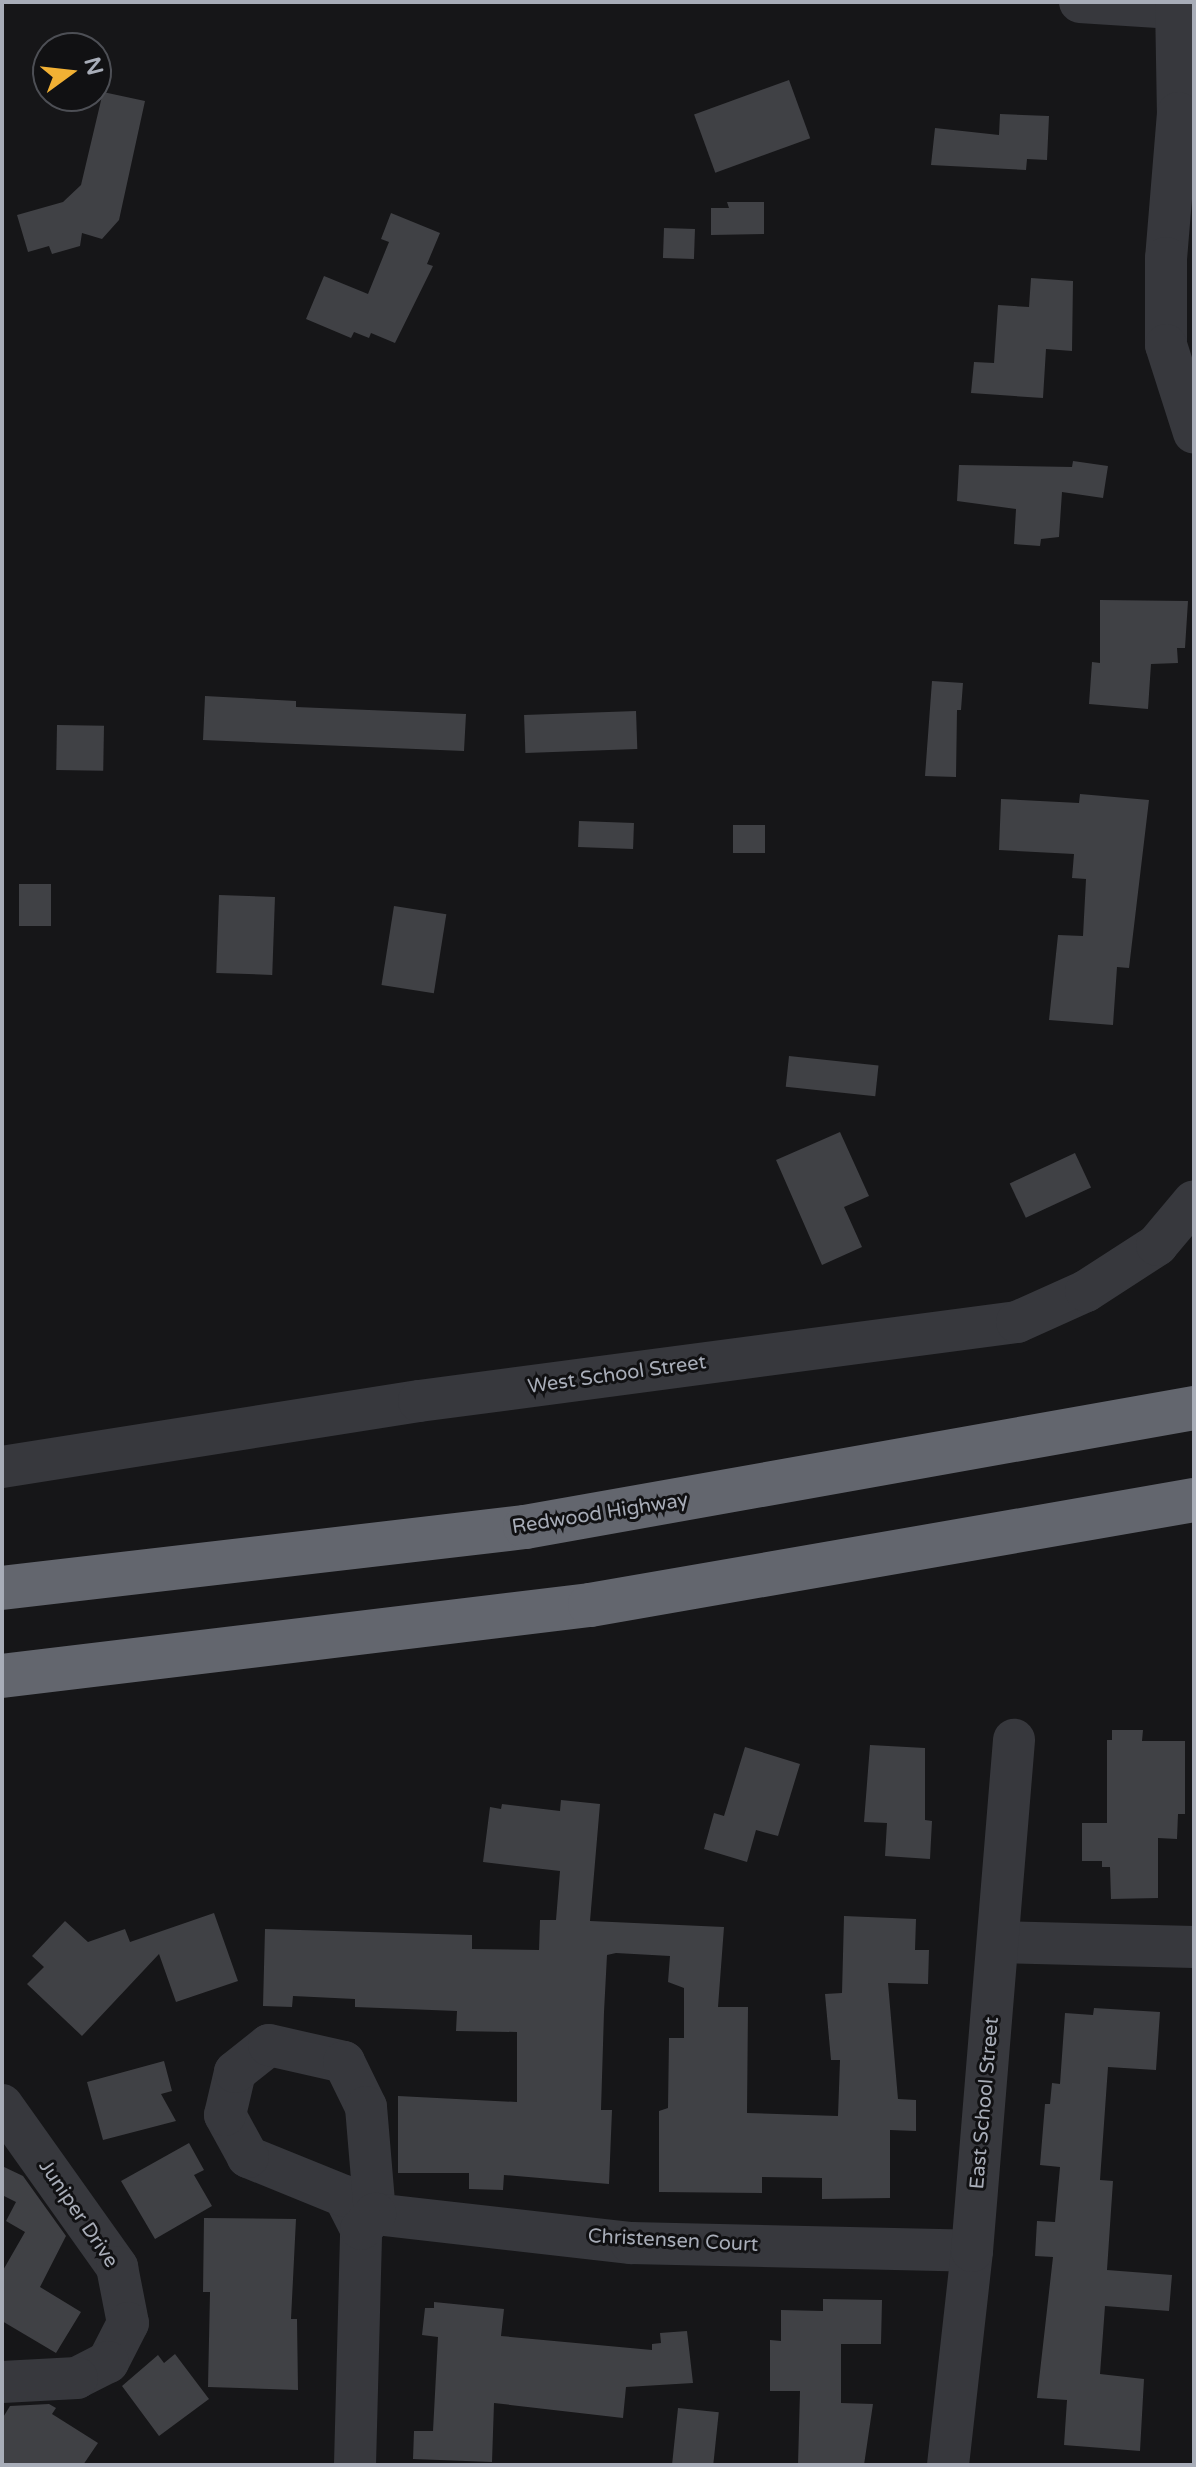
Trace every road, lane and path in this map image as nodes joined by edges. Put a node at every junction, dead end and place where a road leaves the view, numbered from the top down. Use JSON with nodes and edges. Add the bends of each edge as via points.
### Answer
{"nodes":[{"id":1,"x":1080,"y":2,"type":"edge"},
{"id":2,"x":1175,"y":5,"type":"edge"},
{"id":3,"x":1194,"y":433,"type":"edge"},
{"id":4,"x":1194,"y":1201,"type":"edge"},
{"id":5,"x":1194,"y":1408,"type":"edge"},
{"id":6,"x":2,"y":1467,"type":"edge"},
{"id":7,"x":1194,"y":1500,"type":"edge"},
{"id":8,"x":2,"y":1588,"type":"edge"},
{"id":9,"x":2,"y":1676,"type":"edge"},
{"id":10,"x":1014,"y":1740,"type":"dead end"},
{"id":11,"x":1000,"y":1942,"type":"junction"},
{"id":12,"x":1194,"y":1947,"type":"edge"},
{"id":13,"x":2,"y":2105,"type":"edge"},
{"id":14,"x":972,"y":2251,"type":"junction"},
{"id":15,"x":2,"y":2382,"type":"edge"},
{"id":16,"x":355,"y":2465,"type":"edge"},
{"id":17,"x":948,"y":2465,"type":"edge"}],
"edges":[{"from":1,"to":2,"type":"street"},
{"from":2,"to":3,"type":"street","via":[[1178,113],[1166,258],[1166,345]]},
{"from":4,"to":6,"type":"street","name":"West School Street","via":[[1157,1245],[1086,1291],[1017,1322],[419,1401]]},
{"from":5,"to":8,"type":"highway","name":"Redwood Highway","via":[[525,1527]]},
{"from":7,"to":9,"type":"highway","via":[[590,1605]]},
{"from":10,"to":11,"type":"street","name":"East School Street"},
{"from":11,"to":12,"type":"street"},
{"from":11,"to":14,"type":"street","name":"East School Street"},
{"from":13,"to":15,"type":"street","name":"Juniper Drive","via":[[117,2267],[128,2323],[108,2362],[77,2378]]},
{"from":14,"to":16,"type":"street","name":"Christensen Court","via":[[631,2243],[368,2222]]},
{"from":14,"to":17,"type":"street","name":"East School Street"}]}
